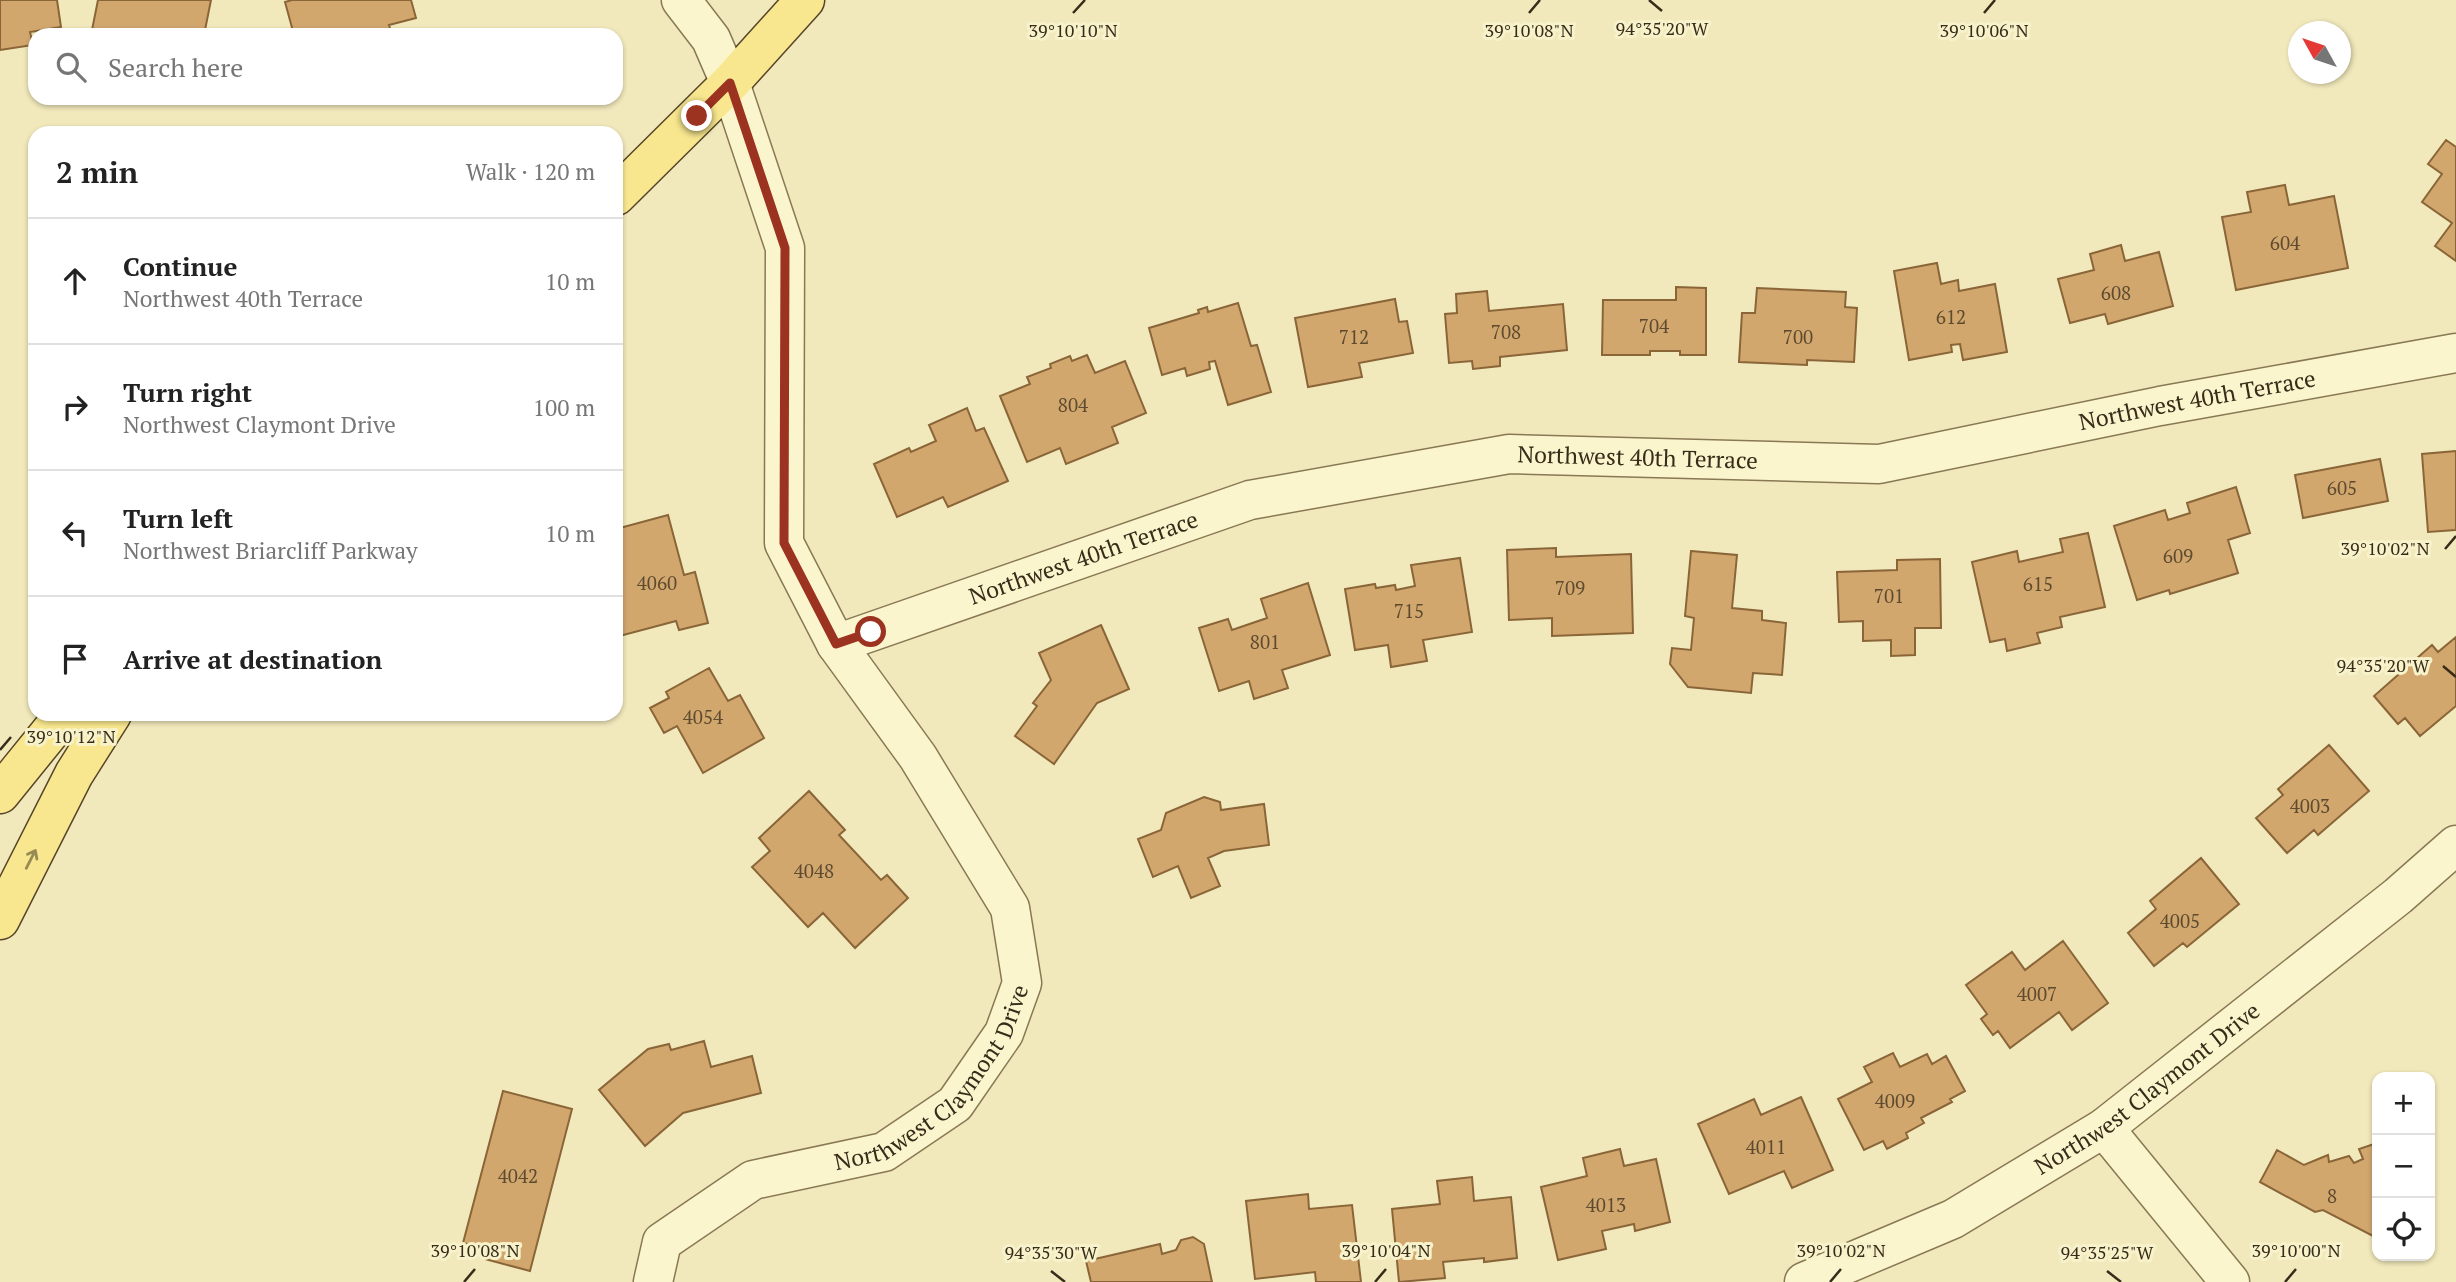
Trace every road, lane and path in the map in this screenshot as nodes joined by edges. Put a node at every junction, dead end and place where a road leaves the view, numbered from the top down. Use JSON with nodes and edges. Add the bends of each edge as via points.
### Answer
{"nodes":[{"id":1,"x":681,"y":0,"type":"edge"},
{"id":2,"x":805,"y":0,"type":"edge"},
{"id":3,"x":730,"y":83,"type":"junction"},
{"id":4,"x":623,"y":189,"type":"edge"},
{"id":5,"x":2456,"y":353,"type":"edge"},
{"id":6,"x":836,"y":644,"type":"junction"},
{"id":7,"x":59,"y":721,"type":"edge"},
{"id":8,"x":108,"y":721,"type":"edge"},
{"id":9,"x":0,"y":794,"type":"edge"},
{"id":10,"x":2456,"y":845,"type":"edge"},
{"id":11,"x":0,"y":920,"type":"edge"},
{"id":12,"x":2104,"y":1128,"type":"junction"},
{"id":13,"x":653,"y":1282,"type":"edge"},
{"id":14,"x":1804,"y":1282,"type":"edge"},
{"id":15,"x":2230,"y":1282,"type":"edge"}],
"edges":[{"from":1,"to":3,"type":"street","name":"Northwest Claymont Drive","via":[[710,39]]},
{"from":2,"to":3,"type":"main road"},
{"from":3,"to":4,"type":"main road"},
{"from":3,"to":6,"type":"street","name":"Northwest Claymont Drive","via":[[785,248],[784,543]]},
{"from":5,"to":6,"type":"street","name":"Northwest 40th Terrace","via":[[2160,406],[1880,464],[1509,454],[1250,500]]},
{"from":6,"to":13,"type":"street","name":"Northwest Claymont Drive","via":[[918,757],[1010,908],[1022,983],[1004,1033],[955,1104],[884,1152],[753,1180],[662,1242]]},
{"from":7,"to":9,"type":"main road"},
{"from":11,"to":8,"type":"main road","one_way":true,"via":[[74,774]]},
{"from":10,"to":12,"type":"street","name":"Northwest Claymont Drive"},
{"from":12,"to":14,"type":"street","name":"Northwest Claymont Drive","via":[[1953,1219]]},
{"from":12,"to":15,"type":"street"}]}
